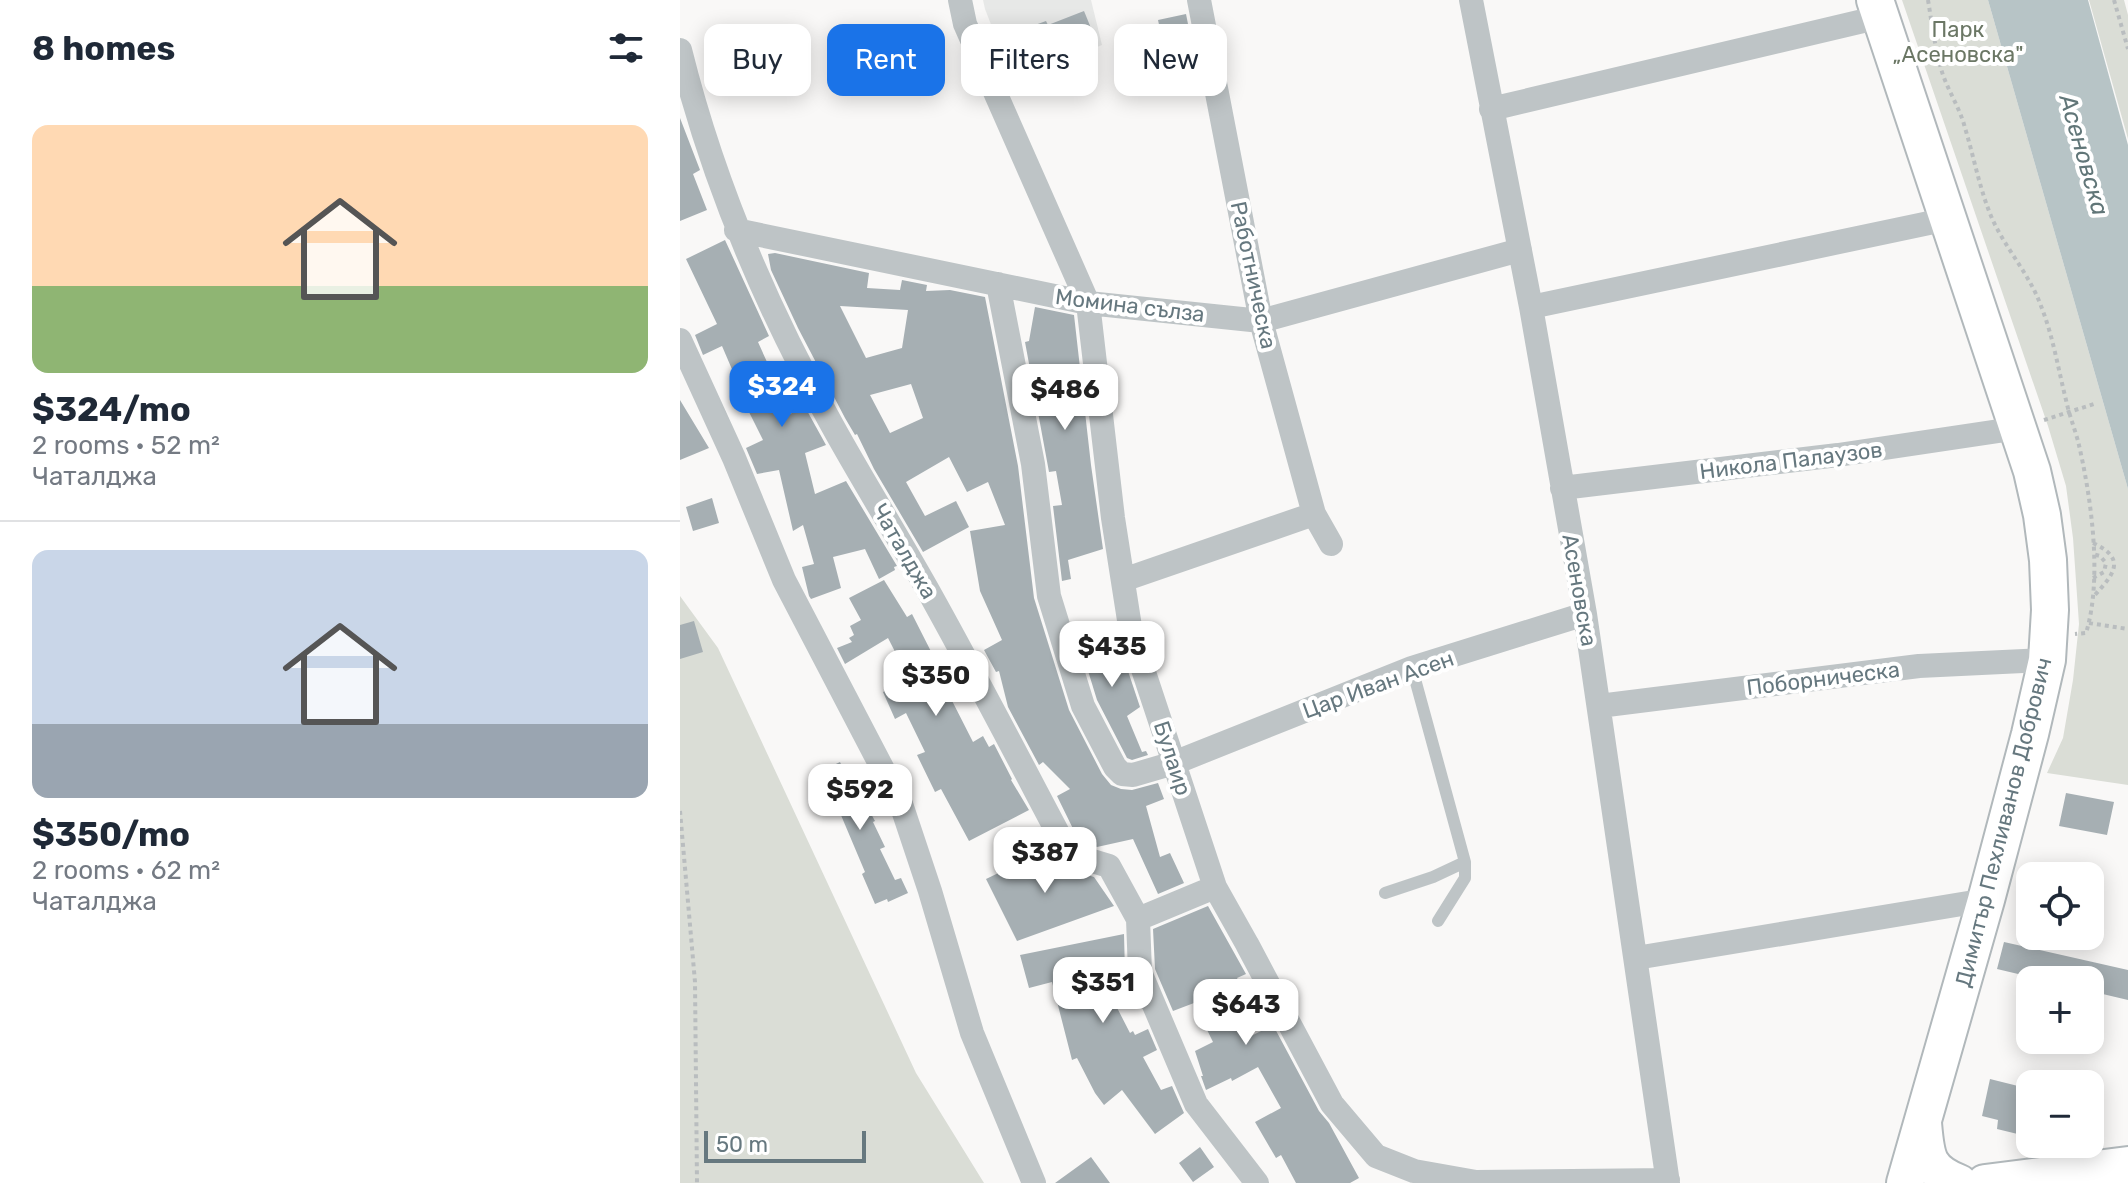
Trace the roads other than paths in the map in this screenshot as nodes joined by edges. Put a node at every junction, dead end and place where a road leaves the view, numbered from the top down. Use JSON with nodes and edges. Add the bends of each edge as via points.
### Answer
{"nodes":[{"id":1,"x":960,"y":0,"type":"edge"},
{"id":2,"x":1199,"y":0,"type":"edge"},
{"id":3,"x":1471,"y":0,"type":"edge"},
{"id":4,"x":1878,"y":9,"type":"edge"},
{"id":5,"x":680,"y":50,"type":"edge"},
{"id":6,"x":1491,"y":109,"type":"junction"},
{"id":7,"x":1948,"y":219,"type":"junction"},
{"id":8,"x":736,"y":230,"type":"junction"},
{"id":9,"x":1520,"y":250,"type":"junction"},
{"id":10,"x":998,"y":284,"type":"junction"},
{"id":11,"x":1088,"y":303,"type":"junction"},
{"id":12,"x":1531,"y":307,"type":"junction"},
{"id":13,"x":1261,"y":321,"type":"junction"},
{"id":14,"x":680,"y":340,"type":"edge"},
{"id":15,"x":2019,"y":428,"type":"junction"},
{"id":16,"x":1562,"y":488,"type":"junction"},
{"id":17,"x":1314,"y":514,"type":"junction"},
{"id":18,"x":1331,"y":544,"type":"dead end"},
{"id":19,"x":1123,"y":580,"type":"junction"},
{"id":20,"x":1585,"y":614,"type":"junction"},
{"id":21,"x":2048,"y":647,"type":"junction"},
{"id":22,"x":1412,"y":668,"type":"junction"},
{"id":23,"x":1599,"y":706,"type":"junction"},
{"id":24,"x":1174,"y":763,"type":"junction"},
{"id":25,"x":1465,"y":862,"type":"junction"},
{"id":26,"x":1215,"y":887,"type":"junction"},
{"id":27,"x":1385,"y":893,"type":"dead end"},
{"id":28,"x":1986,"y":900,"type":"junction"},
{"id":29,"x":1138,"y":919,"type":"junction"},
{"id":30,"x":1438,"y":921,"type":"dead end"},
{"id":31,"x":1636,"y":958,"type":"junction"},
{"id":32,"x":1923,"y":1122,"type":"junction"},
{"id":33,"x":2128,"y":1165,"type":"edge"},
{"id":34,"x":1668,"y":1182,"type":"edge"},
{"id":35,"x":1034,"y":1183,"type":"edge"},
{"id":36,"x":1257,"y":1183,"type":"edge"},
{"id":37,"x":1905,"y":1183,"type":"edge"},
{"id":38,"x":1959,"y":1183,"type":"edge"},
{"id":39,"x":1985,"y":1183,"type":"edge"}],
"edges":[{"from":1,"to":11,"type":"street","name":"Булаир","via":[[965,24]]},
{"from":2,"to":13,"type":"street","name":"Работническа"},
{"from":3,"to":6,"type":"street","name":"Асеновска"},
{"from":4,"to":6,"type":"street"},
{"from":4,"to":7,"type":"main road","name":"Димитър Пехливанов Добрович"},
{"from":5,"to":8,"type":"street","name":"Чаталджа"},
{"from":6,"to":9,"type":"street","name":"Асеновска"},
{"from":7,"to":12,"type":"street"},
{"from":7,"to":15,"type":"main road","name":"Димитър Пехливанов Добрович"},
{"from":8,"to":10,"type":"street","name":"Момина сълза"},
{"from":8,"to":29,"type":"street","name":"Чаталджа","via":[[831,423],[935,602],[1069,854],[1109,866]]},
{"from":9,"to":12,"type":"street","name":"Асеновска"},
{"from":9,"to":13,"type":"street","name":"Момина сълза"},
{"from":10,"to":11,"type":"street","name":"Момина сълза"},
{"from":10,"to":24,"type":"street","name":"Цар Иван Асен","via":[[1033,464],[1049,596],[1083,706],[1122,774]]},
{"from":11,"to":13,"type":"street","name":"Момина сълза"},
{"from":11,"to":19,"type":"street","name":"Булаир"},
{"from":12,"to":16,"type":"street","name":"Асеновска"},
{"from":13,"to":17,"type":"street","name":"Работническа"},
{"from":14,"to":35,"type":"street","via":[[784,580],[901,804],[972,1033]]},
{"from":15,"to":16,"type":"street","name":"Никола Палаузов"},
{"from":15,"to":21,"type":"main road","name":"Димитър Пехливанов Добрович","via":[[2048,560]]},
{"from":16,"to":20,"type":"street","name":"Асеновска"},
{"from":17,"to":18,"type":"street","name":"Работническа"},
{"from":17,"to":19,"type":"street"},
{"from":19,"to":24,"type":"street","name":"Булаир","via":[[1131,633]]},
{"from":20,"to":22,"type":"street","name":"Цар Иван Асен"},
{"from":20,"to":23,"type":"street","name":"Асеновска"},
{"from":21,"to":23,"type":"street","name":"Поборническа"},
{"from":21,"to":28,"type":"main road","name":"Димитър Пехливанов Добрович"},
{"from":22,"to":24,"type":"street","name":"Цар Иван Асен"},
{"from":22,"to":25,"type":"lane"},
{"from":23,"to":31,"type":"street","name":"Асеновска"},
{"from":24,"to":26,"type":"street","name":"Булаир"},
{"from":25,"to":27,"type":"lane"},
{"from":25,"to":30,"type":"lane","via":[[1465,878]]},
{"from":26,"to":29,"type":"street"},
{"from":26,"to":34,"type":"street","name":"Булаир","via":[[1332,1104],[1376,1156],[1414,1171],[1476,1182]]},
{"from":28,"to":31,"type":"street"},
{"from":28,"to":32,"type":"main road","name":"Димитър Пехливанов Добрович"},
{"from":29,"to":36,"type":"street","name":"Чаталджа","via":[[1140,972],[1196,1104]]},
{"from":31,"to":34,"type":"street","name":"Асеновска"},
{"from":32,"to":37,"type":"main road","name":"Димитър Пехливанов Добрович"},
{"from":32,"to":38,"type":"main road","via":[[1931,1165]]},
{"from":33,"to":39,"type":"main road"}]}
